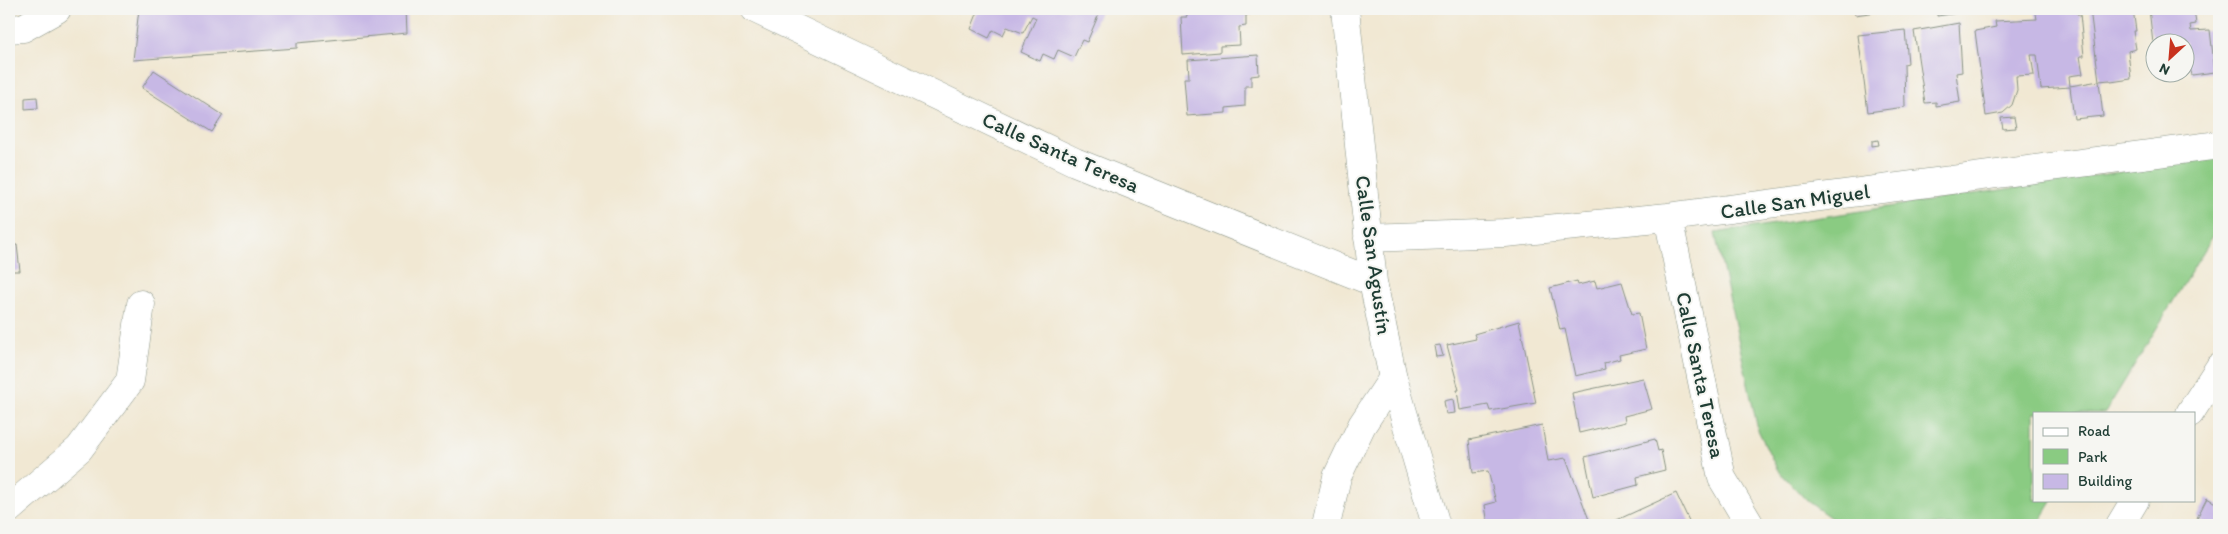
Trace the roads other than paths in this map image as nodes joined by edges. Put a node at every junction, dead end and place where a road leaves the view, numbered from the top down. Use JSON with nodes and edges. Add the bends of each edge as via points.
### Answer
{"nodes":[{"id":1,"x":57,"y":9,"type":"edge"},
{"id":2,"x":755,"y":9,"type":"edge"},
{"id":3,"x":1345,"y":9,"type":"edge"},
{"id":4,"x":9,"y":29,"type":"edge"},
{"id":5,"x":2219,"y":145,"type":"edge"},
{"id":6,"x":1668,"y":217,"type":"junction"},
{"id":7,"x":1368,"y":238,"type":"junction"},
{"id":8,"x":1373,"y":282,"type":"junction"},
{"id":9,"x":141,"y":304,"type":"dead end"},
{"id":10,"x":2219,"y":368,"type":"edge"},
{"id":11,"x":1393,"y":378,"type":"junction"},
{"id":12,"x":2191,"y":412,"type":"edge"},
{"id":13,"x":2134,"y":502,"type":"edge"},
{"id":14,"x":9,"y":509,"type":"edge"},
{"id":15,"x":1326,"y":525,"type":"edge"},
{"id":16,"x":1436,"y":525,"type":"edge"},
{"id":17,"x":1750,"y":525,"type":"edge"},
{"id":18,"x":2120,"y":525,"type":"edge"}],
"edges":[{"from":1,"to":4,"type":"street","via":[[23,28]]},
{"from":2,"to":8,"type":"street","name":"Calle Santa Teresa","via":[[1075,162]]},
{"from":3,"to":7,"type":"street","name":"Calle San Agustín"},
{"from":5,"to":6,"type":"street","name":"Calle San Miguel"},
{"from":6,"to":7,"type":"street","name":"Calle San Miguel","via":[[1505,233]]},
{"from":6,"to":17,"type":"street","name":"Calle Santa Teresa","via":[[1722,478]]},
{"from":7,"to":8,"type":"street","name":"Calle San Agustín"},
{"from":8,"to":11,"type":"street","name":"Calle San Agustín"},
{"from":9,"to":14,"type":"street","via":[[130,381],[79,449]]},
{"from":10,"to":12,"type":"street"},
{"from":11,"to":15,"type":"street","via":[[1362,425],[1337,477]]},
{"from":11,"to":16,"type":"street","name":"Calle San Agustín"},
{"from":13,"to":18,"type":"street"}]}
